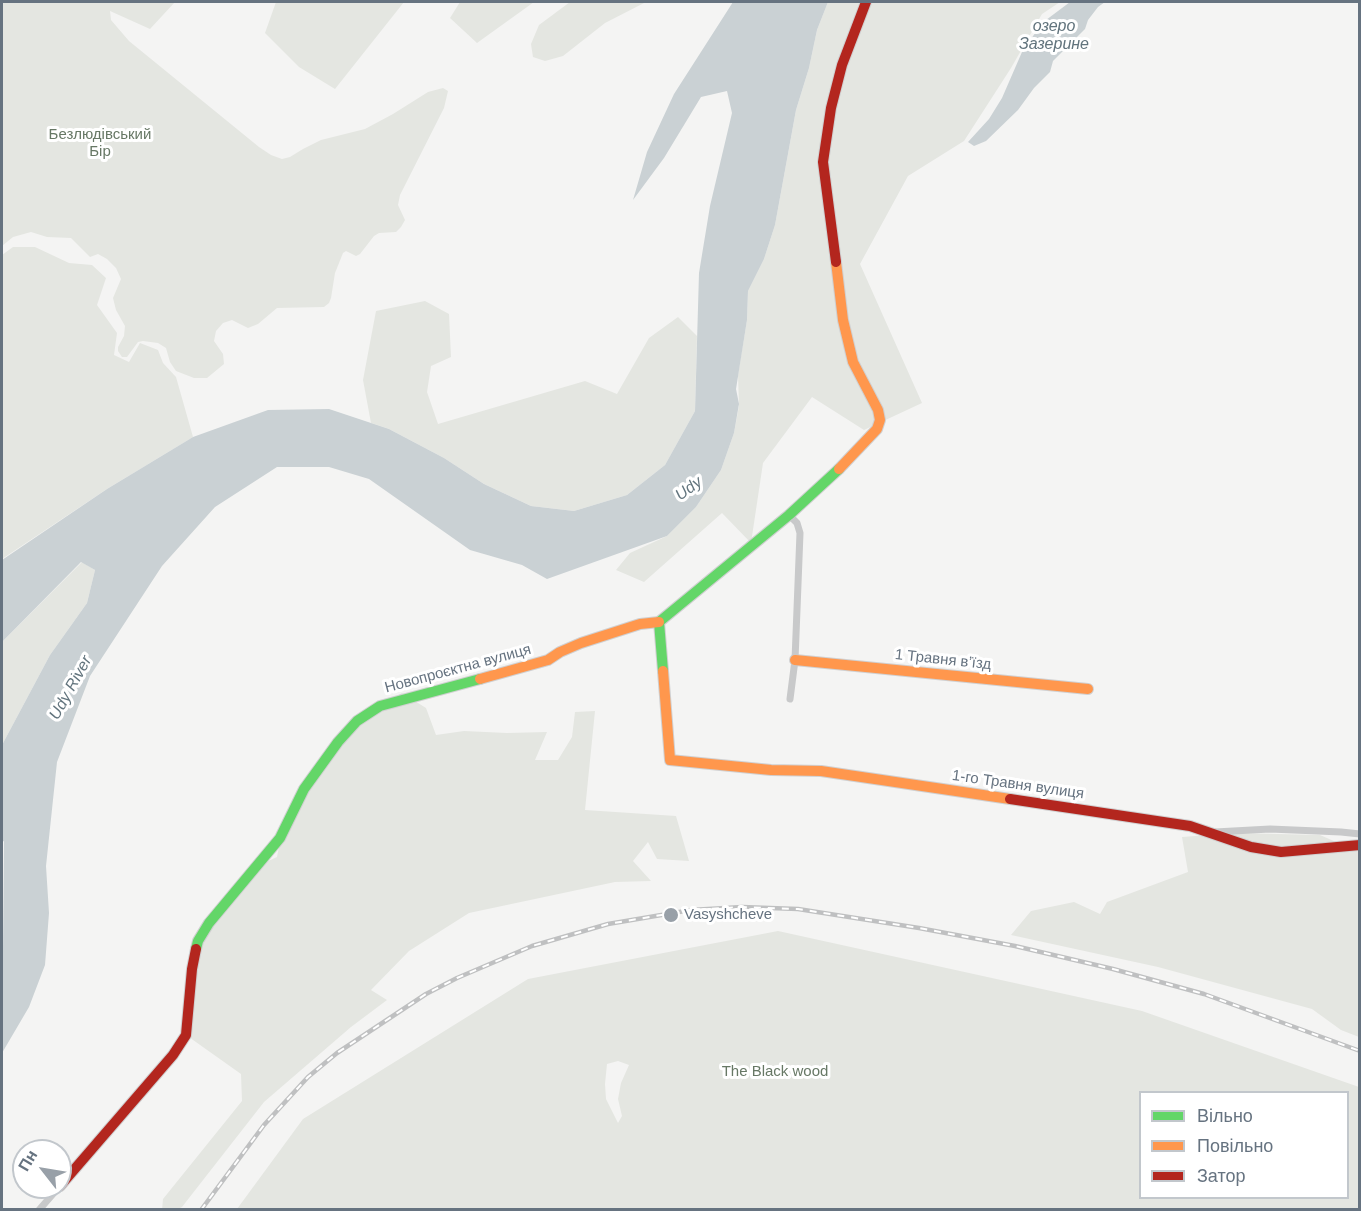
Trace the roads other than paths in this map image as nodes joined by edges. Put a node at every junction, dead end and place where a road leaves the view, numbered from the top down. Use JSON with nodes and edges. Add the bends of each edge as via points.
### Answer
{"nodes":[{"id":1,"x":866,"y":2,"type":"edge"},
{"id":2,"x":789,"y":515,"type":"junction"},
{"id":3,"x":659,"y":622,"type":"junction"},
{"id":4,"x":795,"y":660,"type":"junction"},
{"id":5,"x":1088,"y":689,"type":"dead end"},
{"id":6,"x":790,"y":699,"type":"dead end"},
{"id":7,"x":1206,"y":833,"type":"junction"},
{"id":8,"x":1359,"y":834,"type":"edge"},
{"id":9,"x":1359,"y":844,"type":"edge"},
{"id":10,"x":72,"y":1172,"type":"edge"}],
"edges":[{"from":1,"to":2,"type":"street","via":[[842,65],[823,162],[843,320],[853,362],[880,420],[877,429],[842,466]]},
{"from":2,"to":3,"type":"street"},
{"from":2,"to":4,"type":"street","via":[[800,533]]},
{"from":3,"to":7,"type":"street","name":"1-го Травня вулиця","via":[[670,760],[821,771],[1190,826]]},
{"from":3,"to":10,"type":"street","name":"Новопроєктна вулиця","via":[[640,624],[581,643],[548,660],[380,706],[357,722],[304,789],[280,838],[198,940],[186,1035]]},
{"from":4,"to":5,"type":"street","name":"1 Травня в’їзд"},
{"from":4,"to":6,"type":"street"},
{"from":7,"to":8,"type":"street","name":"1-го Травня вулиця","via":[[1270,830]]},
{"from":7,"to":9,"type":"street","via":[[1281,852]]}]}
